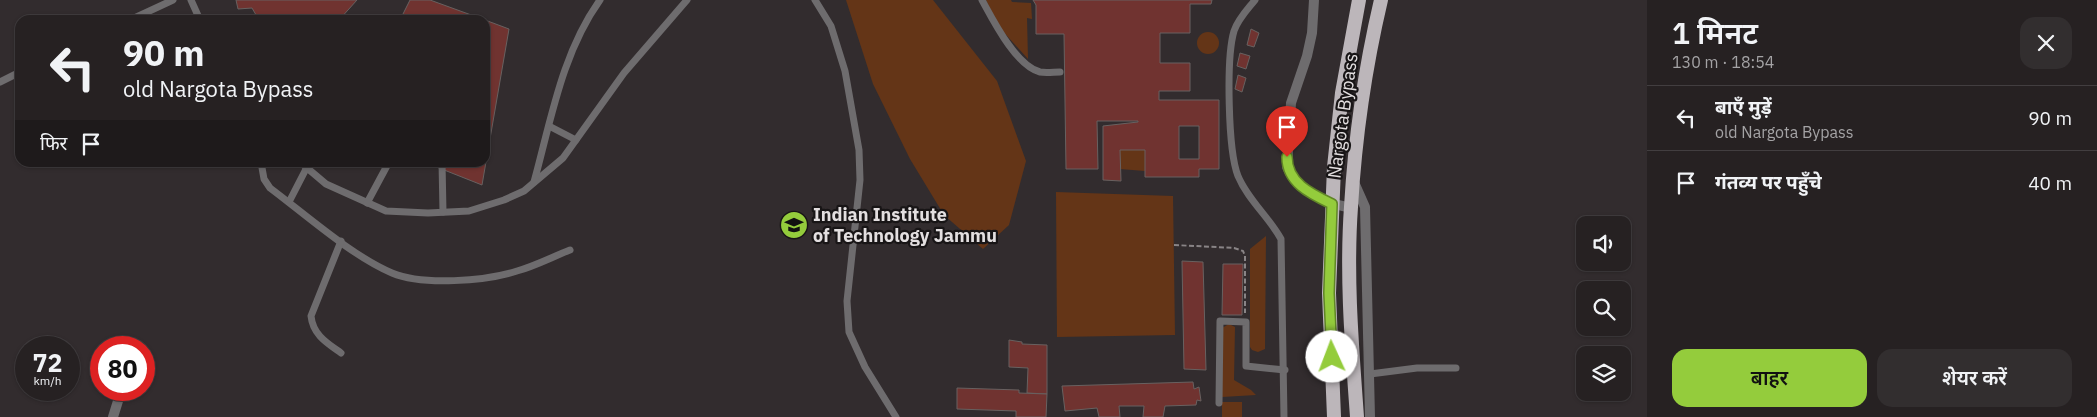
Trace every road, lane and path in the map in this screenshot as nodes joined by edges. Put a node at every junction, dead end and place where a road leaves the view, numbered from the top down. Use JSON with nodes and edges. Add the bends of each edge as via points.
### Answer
{"nodes":[{"id":1,"x":173,"y":0,"type":"edge"},
{"id":2,"x":191,"y":0,"type":"edge"},
{"id":3,"x":600,"y":0,"type":"edge"},
{"id":4,"x":687,"y":0,"type":"edge"},
{"id":5,"x":815,"y":0,"type":"edge"},
{"id":6,"x":982,"y":0,"type":"edge"},
{"id":7,"x":1255,"y":0,"type":"edge"},
{"id":8,"x":1314,"y":0,"type":"edge"},
{"id":9,"x":1359,"y":0,"type":"edge"},
{"id":10,"x":1381,"y":0,"type":"edge"},
{"id":11,"x":141,"y":15,"type":"edge"},
{"id":12,"x":198,"y":15,"type":"edge"},
{"id":13,"x":1060,"y":72,"type":"dead end"},
{"id":14,"x":15,"y":74,"type":"edge"},
{"id":15,"x":0,"y":82,"type":"edge"},
{"id":16,"x":549,"y":126,"type":"junction"},
{"id":17,"x":576,"y":140,"type":"junction"},
{"id":18,"x":262,"y":167,"type":"edge"},
{"id":19,"x":387,"y":167,"type":"edge"},
{"id":20,"x":442,"y":167,"type":"edge"},
{"id":21,"x":306,"y":169,"type":"joint"},
{"id":22,"x":1353,"y":174,"type":"junction"},
{"id":23,"x":534,"y":183,"type":"junction"},
{"id":24,"x":289,"y":202,"type":"junction"},
{"id":25,"x":367,"y":204,"type":"junction"},
{"id":26,"x":1332,"y":204,"type":"junction"},
{"id":27,"x":1350,"y":208,"type":"junction"},
{"id":28,"x":443,"y":212,"type":"junction"},
{"id":29,"x":341,"y":241,"type":"junction"},
{"id":30,"x":1174,"y":245,"type":"dead end"},
{"id":31,"x":570,"y":250,"type":"dead end"},
{"id":32,"x":1245,"y":315,"type":"dead end"},
{"id":33,"x":341,"y":354,"type":"dead end"},
{"id":34,"x":1456,"y":368,"type":"dead end"},
{"id":35,"x":1285,"y":370,"type":"junction"},
{"id":36,"x":1370,"y":374,"type":"junction"},
{"id":37,"x":118,"y":401,"type":"dead end"},
{"id":38,"x":1219,"y":403,"type":"dead end"},
{"id":39,"x":113,"y":417,"type":"edge"},
{"id":40,"x":896,"y":417,"type":"edge"},
{"id":41,"x":1284,"y":417,"type":"edge"},
{"id":42,"x":1334,"y":417,"type":"edge"},
{"id":43,"x":1356,"y":417,"type":"edge"},
{"id":44,"x":1370,"y":417,"type":"edge"}],
"edges":[{"from":1,"to":11,"type":"lane"},
{"from":2,"to":12,"type":"lane"},
{"from":3,"to":16,"type":"lane","via":[[588,17],[567,63]]},
{"from":4,"to":17,"type":"lane","via":[[624,73]]},
{"from":5,"to":40,"type":"lane","via":[[831,26],[845,71],[859,150],[860,180],[847,301],[849,332],[865,367]]},
{"from":6,"to":13,"type":"lane","via":[[1006,43],[1020,57],[1039,72]]},
{"from":7,"to":35,"type":"lane","via":[[1238,21],[1228,66],[1233,156],[1246,190],[1281,239]]},
{"from":8,"to":26,"type":"street","via":[[1307,56],[1291,103],[1287,167],[1303,188]]},
{"from":9,"to":26,"type":"highway","name":"Nargota Bypass","via":[[1342,93]]},
{"from":10,"to":22,"type":"highway","name":"Nargota Bypass","via":[[1365,83]]},
{"from":14,"to":15,"type":"lane"},
{"from":16,"to":17,"type":"lane"},
{"from":16,"to":23,"type":"lane"},
{"from":17,"to":23,"type":"lane","via":[[563,158]]},
{"from":18,"to":24,"type":"lane","via":[[270,188]]},
{"from":19,"to":25,"type":"lane"},
{"from":20,"to":28,"type":"lane"},
{"from":21,"to":24,"type":"lane"},
{"from":21,"to":25,"type":"lane","via":[[326,184]]},
{"from":22,"to":27,"type":"highway","name":"Nargota Bypass"},
{"from":22,"to":36,"type":"street","via":[[1365,207]]},
{"from":23,"to":28,"type":"lane","via":[[524,191],[470,211]]},
{"from":24,"to":29,"type":"lane"},
{"from":25,"to":28,"type":"lane","via":[[386,211]]},
{"from":26,"to":27,"type":"street"},
{"from":26,"to":42,"type":"highway","name":"Nargota Bypass","via":[[1329,293]]},
{"from":27,"to":43,"type":"highway","name":"Nargota Bypass","via":[[1350,314]]},
{"from":29,"to":31,"type":"lane","via":[[393,274],[432,281],[472,279],[516,271]]},
{"from":29,"to":33,"type":"lane","via":[[311,316],[312,326],[319,337]]},
{"from":30,"to":32,"type":"path","via":[[1243,251]]},
{"from":34,"to":36,"type":"lane","via":[[1417,368]]},
{"from":35,"to":38,"type":"lane","via":[[1246,366],[1246,322],[1220,320]]},
{"from":35,"to":41,"type":"lane"},
{"from":36,"to":44,"type":"street"},
{"from":37,"to":39,"type":"street"}]}
